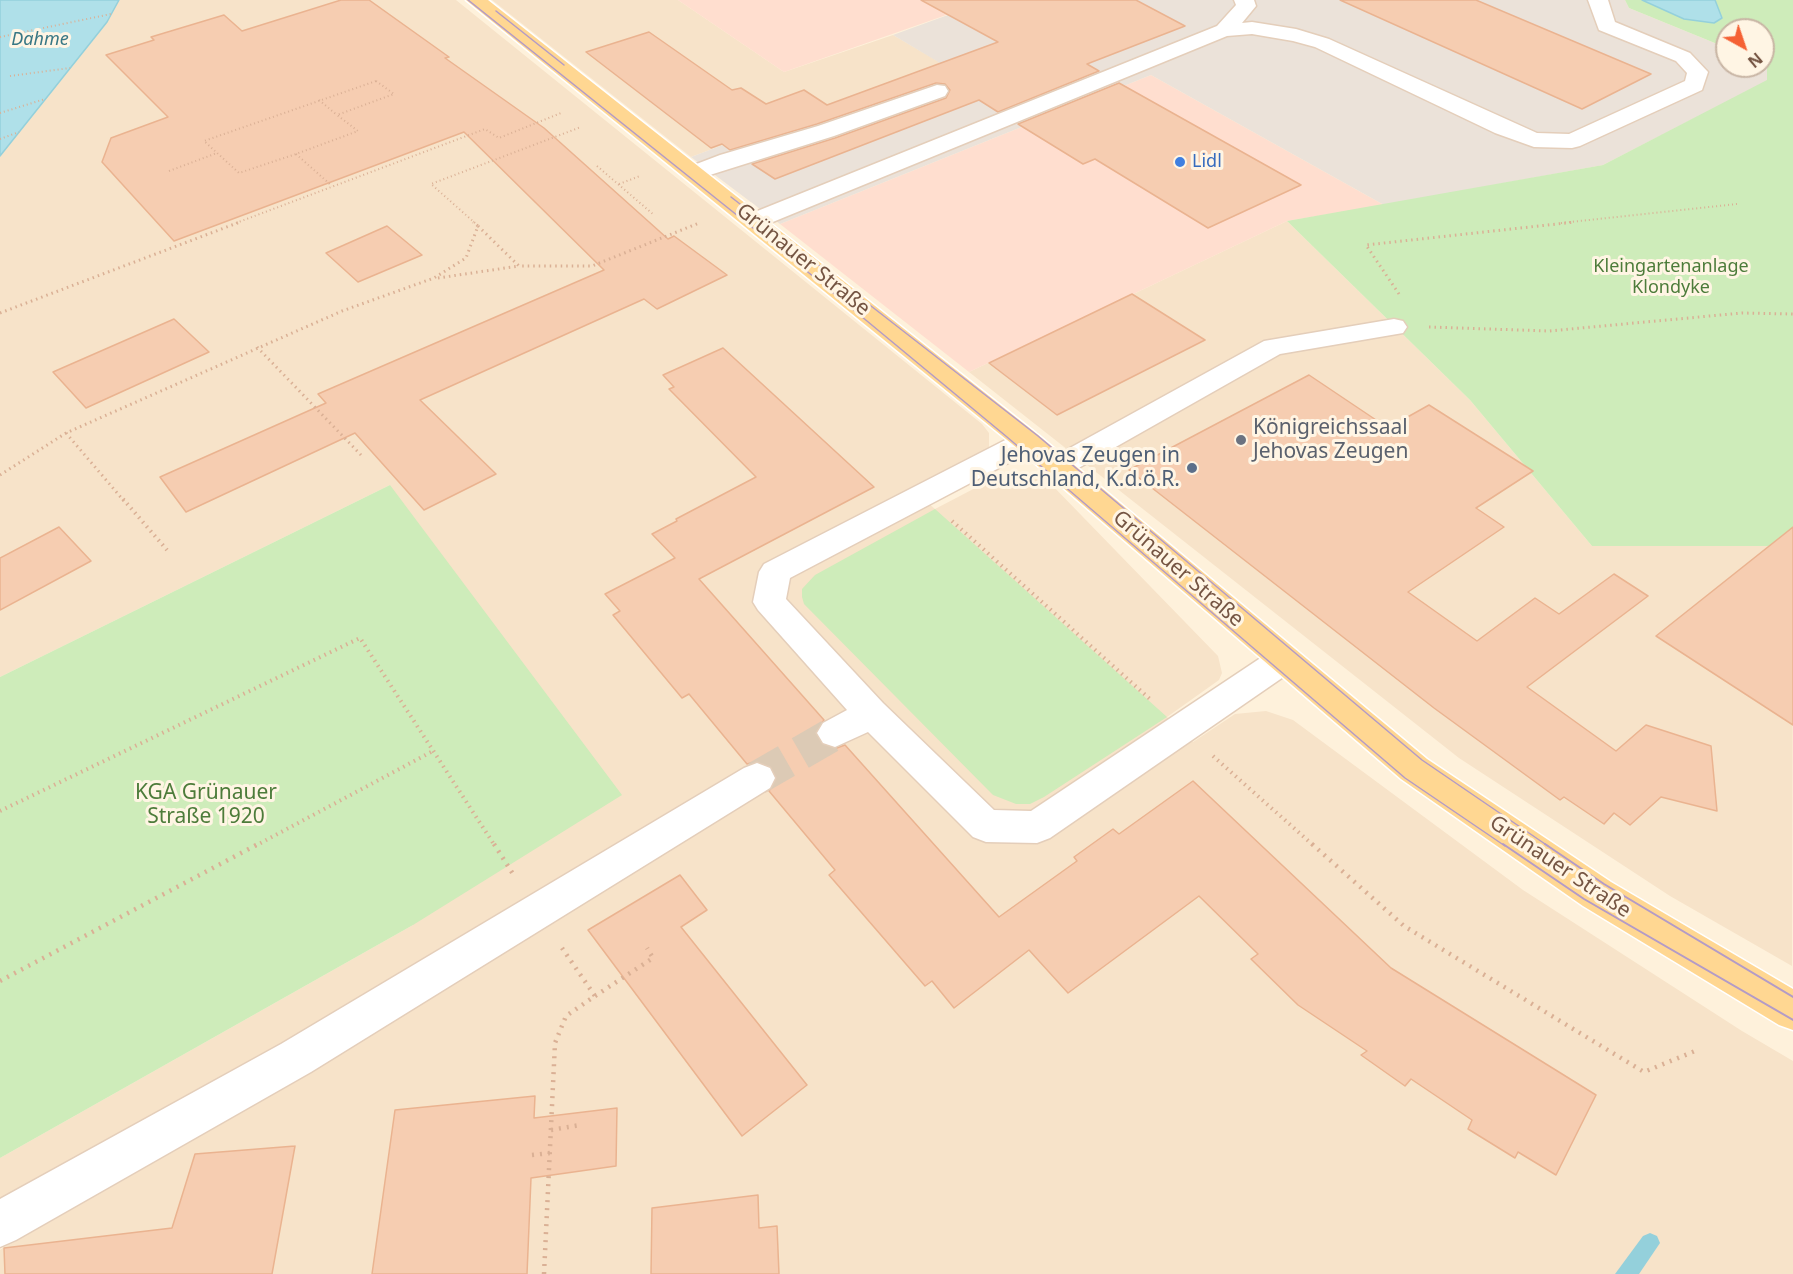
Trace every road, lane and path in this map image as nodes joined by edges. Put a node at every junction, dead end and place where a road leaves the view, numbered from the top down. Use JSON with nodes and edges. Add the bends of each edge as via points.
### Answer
{"nodes":[{"id":1,"x":476,"y":0,"type":"edge"},
{"id":2,"x":1244,"y":0,"type":"edge"},
{"id":3,"x":1598,"y":0,"type":"edge"},
{"id":4,"x":111,"y":14,"type":"dead end"},
{"id":5,"x":1224,"y":30,"type":"junction"},
{"id":6,"x":0,"y":37,"type":"edge"},
{"id":7,"x":70,"y":68,"type":"dead end"},
{"id":8,"x":10,"y":76,"type":"dead end"},
{"id":9,"x":937,"y":91,"type":"dead end"},
{"id":10,"x":45,"y":99,"type":"dead end"},
{"id":11,"x":319,"y":100,"type":"junction"},
{"id":12,"x":567,"y":110,"type":"dead end"},
{"id":13,"x":0,"y":113,"type":"edge"},
{"id":14,"x":337,"y":115,"type":"junction"},
{"id":15,"x":585,"y":125,"type":"dead end"},
{"id":16,"x":19,"y":132,"type":"dead end"},
{"id":17,"x":0,"y":139,"type":"edge"},
{"id":18,"x":217,"y":153,"type":"junction"},
{"id":19,"x":296,"y":154,"type":"junction"},
{"id":20,"x":597,"y":166,"type":"dead end"},
{"id":21,"x":169,"y":171,"type":"dead end"},
{"id":22,"x":648,"y":173,"type":"dead end"},
{"id":23,"x":694,"y":173,"type":"junction"},
{"id":24,"x":618,"y":184,"type":"junction"},
{"id":25,"x":332,"y":186,"type":"junction"},
{"id":26,"x":1737,"y":204,"type":"dead end"},
{"id":27,"x":654,"y":215,"type":"dead end"},
{"id":28,"x":754,"y":221,"type":"junction"},
{"id":29,"x":701,"y":222,"type":"dead end"},
{"id":30,"x":478,"y":226,"type":"junction"},
{"id":31,"x":519,"y":266,"type":"junction"},
{"id":32,"x":434,"y":278,"type":"junction"},
{"id":33,"x":0,"y":313,"type":"edge"},
{"id":34,"x":1793,"y":314,"type":"edge"},
{"id":35,"x":1394,"y":327,"type":"joint"},
{"id":36,"x":1421,"y":327,"type":"junction"},
{"id":37,"x":257,"y":347,"type":"junction"},
{"id":38,"x":66,"y":433,"type":"junction"},
{"id":39,"x":1027,"y":441,"type":"junction"},
{"id":40,"x":360,"y":455,"type":"dead end"},
{"id":41,"x":1058,"y":467,"type":"junction"},
{"id":42,"x":0,"y":475,"type":"edge"},
{"id":43,"x":922,"y":495,"type":"junction"},
{"id":44,"x":167,"y":550,"type":"dead end"},
{"id":45,"x":1283,"y":660,"type":"junction"},
{"id":46,"x":871,"y":713,"type":"junction"},
{"id":47,"x":1182,"y":728,"type":"junction"},
{"id":48,"x":835,"y":733,"type":"tunnel mouth"},
{"id":49,"x":433,"y":751,"type":"junction"},
{"id":50,"x":757,"y":778,"type":"tunnel mouth"},
{"id":51,"x":0,"y":812,"type":"edge"},
{"id":52,"x":537,"y":911,"type":"junction"},
{"id":53,"x":647,"y":948,"type":"dead end"},
{"id":54,"x":0,"y":981,"type":"edge"},
{"id":55,"x":595,"y":996,"type":"junction"},
{"id":56,"x":1793,"y":1011,"type":"edge"},
{"id":57,"x":1695,"y":1051,"type":"dead end"},
{"id":58,"x":580,"y":1125,"type":"dead end"},
{"id":59,"x":551,"y":1130,"type":"junction"},
{"id":60,"x":550,"y":1153,"type":"junction"},
{"id":61,"x":532,"y":1155,"type":"dead end"},
{"id":62,"x":0,"y":1224,"type":"edge"},
{"id":63,"x":544,"y":1274,"type":"edge"}],
"edges":[{"from":1,"to":23,"type":"main road","name":"Grünauer Straße"},
{"from":2,"to":5,"type":"lane","via":[[1246,6]]},
{"from":3,"to":5,"type":"lane","via":[[1606,26],[1683,57],[1698,72],[1694,85],[1572,141],[1534,140],[1503,128],[1322,43],[1252,28]]},
{"from":4,"to":6,"type":"path"},
{"from":5,"to":28,"type":"lane"},
{"from":7,"to":8,"type":"path"},
{"from":9,"to":23,"type":"lane"},
{"from":10,"to":13,"type":"path"},
{"from":11,"to":14,"type":"path"},
{"from":11,"to":14,"type":"path","via":[[376,81],[394,94]]},
{"from":11,"to":18,"type":"path","via":[[204,141]]},
{"from":12,"to":25,"type":"path","via":[[499,138],[485,129]]},
{"from":14,"to":19,"type":"path","via":[[358,131]]},
{"from":15,"to":30,"type":"path","via":[[431,184]]},
{"from":16,"to":17,"type":"path"},
{"from":18,"to":19,"type":"path","via":[[239,173]]},
{"from":18,"to":21,"type":"path"},
{"from":19,"to":25,"type":"path"},
{"from":20,"to":24,"type":"path"},
{"from":22,"to":24,"type":"path"},
{"from":23,"to":28,"type":"main road","name":"Grünauer Straße"},
{"from":24,"to":27,"type":"path"},
{"from":25,"to":33,"type":"path"},
{"from":26,"to":36,"type":"path","via":[[1366,245]]},
{"from":28,"to":39,"type":"main road","name":"Grünauer Straße"},
{"from":29,"to":31,"type":"path","via":[[592,266]]},
{"from":30,"to":31,"type":"path"},
{"from":30,"to":32,"type":"path","via":[[466,258]]},
{"from":31,"to":32,"type":"path"},
{"from":32,"to":37,"type":"path"},
{"from":34,"to":36,"type":"path","via":[[1742,314],[1549,331]]},
{"from":35,"to":36,"type":"path"},
{"from":35,"to":41,"type":"lane","via":[[1273,347]]},
{"from":37,"to":38,"type":"path"},
{"from":37,"to":40,"type":"path"},
{"from":38,"to":42,"type":"path"},
{"from":38,"to":44,"type":"path"},
{"from":39,"to":41,"type":"main road","name":"Grünauer Straße"},
{"from":39,"to":43,"type":"lane"},
{"from":41,"to":45,"type":"main road","name":"Grünauer Straße"},
{"from":43,"to":46,"type":"lane","via":[[775,572],[769,602]]},
{"from":43,"to":47,"type":"path"},
{"from":45,"to":47,"type":"lane"},
{"from":45,"to":56,"type":"main road","name":"Grünauer Straße","via":[[1414,769],[1597,894]]},
{"from":46,"to":47,"type":"lane","via":[[986,826],[1037,827]]},
{"from":46,"to":48,"type":"lane"},
{"from":47,"to":57,"type":"path","via":[[1404,926],[1644,1072]]},
{"from":49,"to":51,"type":"path","via":[[360,638]]},
{"from":49,"to":52,"type":"path"},
{"from":49,"to":54,"type":"path"},
{"from":50,"to":52,"type":"lane"},
{"from":52,"to":55,"type":"path"},
{"from":52,"to":62,"type":"lane","via":[[296,1058]]},
{"from":53,"to":55,"type":"path","via":[[652,958]]},
{"from":55,"to":59,"type":"path","via":[[566,1016],[555,1043]]},
{"from":58,"to":59,"type":"path"},
{"from":59,"to":60,"type":"path"},
{"from":60,"to":61,"type":"path"},
{"from":60,"to":63,"type":"path"}]}
